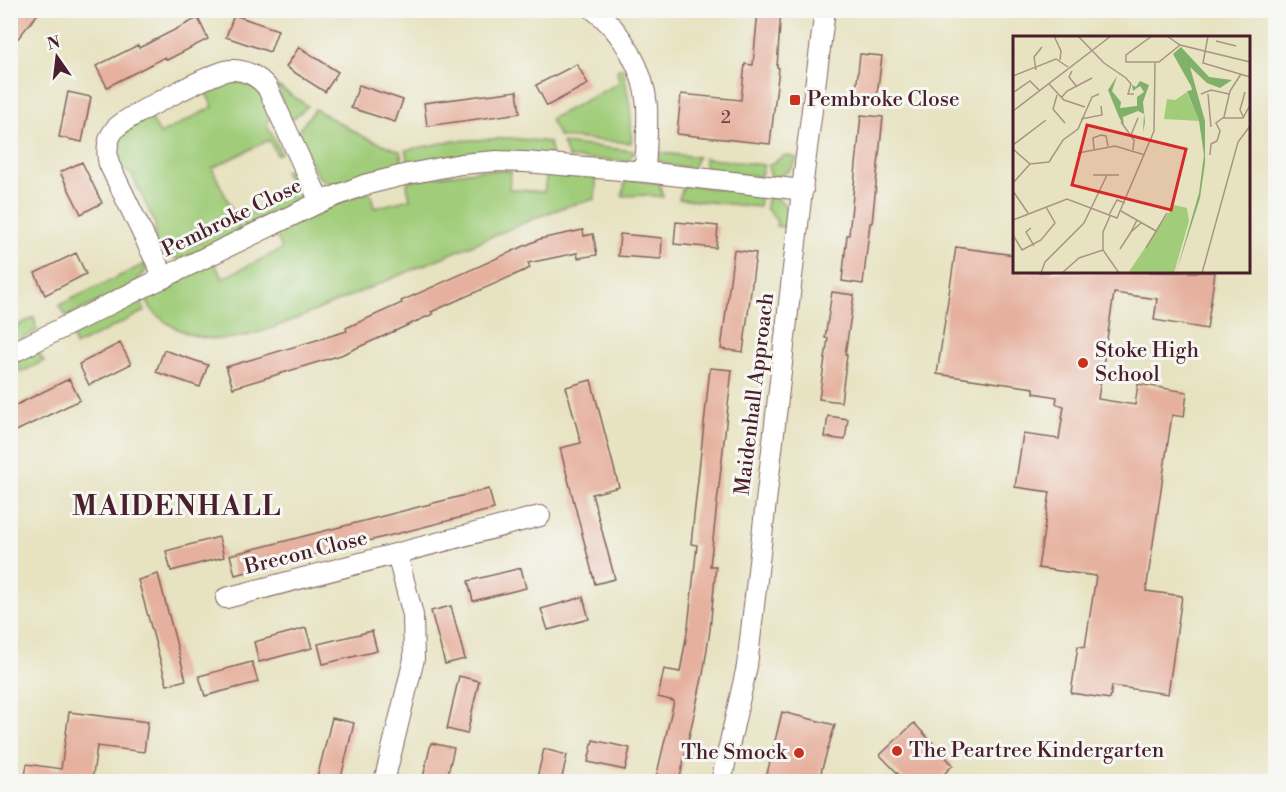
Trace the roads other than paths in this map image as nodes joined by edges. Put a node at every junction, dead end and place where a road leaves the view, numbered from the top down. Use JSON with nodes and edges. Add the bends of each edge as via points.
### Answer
{"nodes":[{"id":1,"x":594,"y":10,"type":"edge"},
{"id":2,"x":825,"y":10,"type":"edge"},
{"id":3,"x":645,"y":172,"type":"junction"},
{"id":4,"x":803,"y":190,"type":"junction"},
{"id":5,"x":320,"y":202,"type":"junction"},
{"id":6,"x":164,"y":278,"type":"junction"},
{"id":7,"x":10,"y":354,"type":"edge"},
{"id":8,"x":540,"y":516,"type":"dead end"},
{"id":9,"x":397,"y":554,"type":"junction"},
{"id":10,"x":226,"y":598,"type":"dead end"},
{"id":11,"x":384,"y":782,"type":"edge"},
{"id":12,"x":721,"y":782,"type":"edge"}],
"edges":[{"from":1,"to":3,"type":"street","via":[[623,41],[642,78],[647,106]]},
{"from":2,"to":4,"type":"street","name":"Maidenhall Approach"},
{"from":3,"to":4,"type":"street","name":"Pembroke Close"},
{"from":3,"to":5,"type":"street","name":"Pembroke Close","via":[[525,162],[461,164],[387,178]]},
{"from":4,"to":12,"type":"street","name":"Maidenhall Approach","via":[[748,656]]},
{"from":5,"to":6,"type":"street","name":"Pembroke Close"},
{"from":5,"to":6,"type":"street","name":"Pembroke Close","via":[[264,83],[236,70],[205,79],[132,116],[116,128],[108,143],[109,164]]},
{"from":6,"to":7,"type":"street","name":"Pembroke Close"},
{"from":8,"to":9,"type":"street","name":"Brecon Close"},
{"from":9,"to":10,"type":"street","name":"Brecon Close"},
{"from":9,"to":11,"type":"street","name":"Brecon Close","via":[[413,615],[414,659]]}]}
